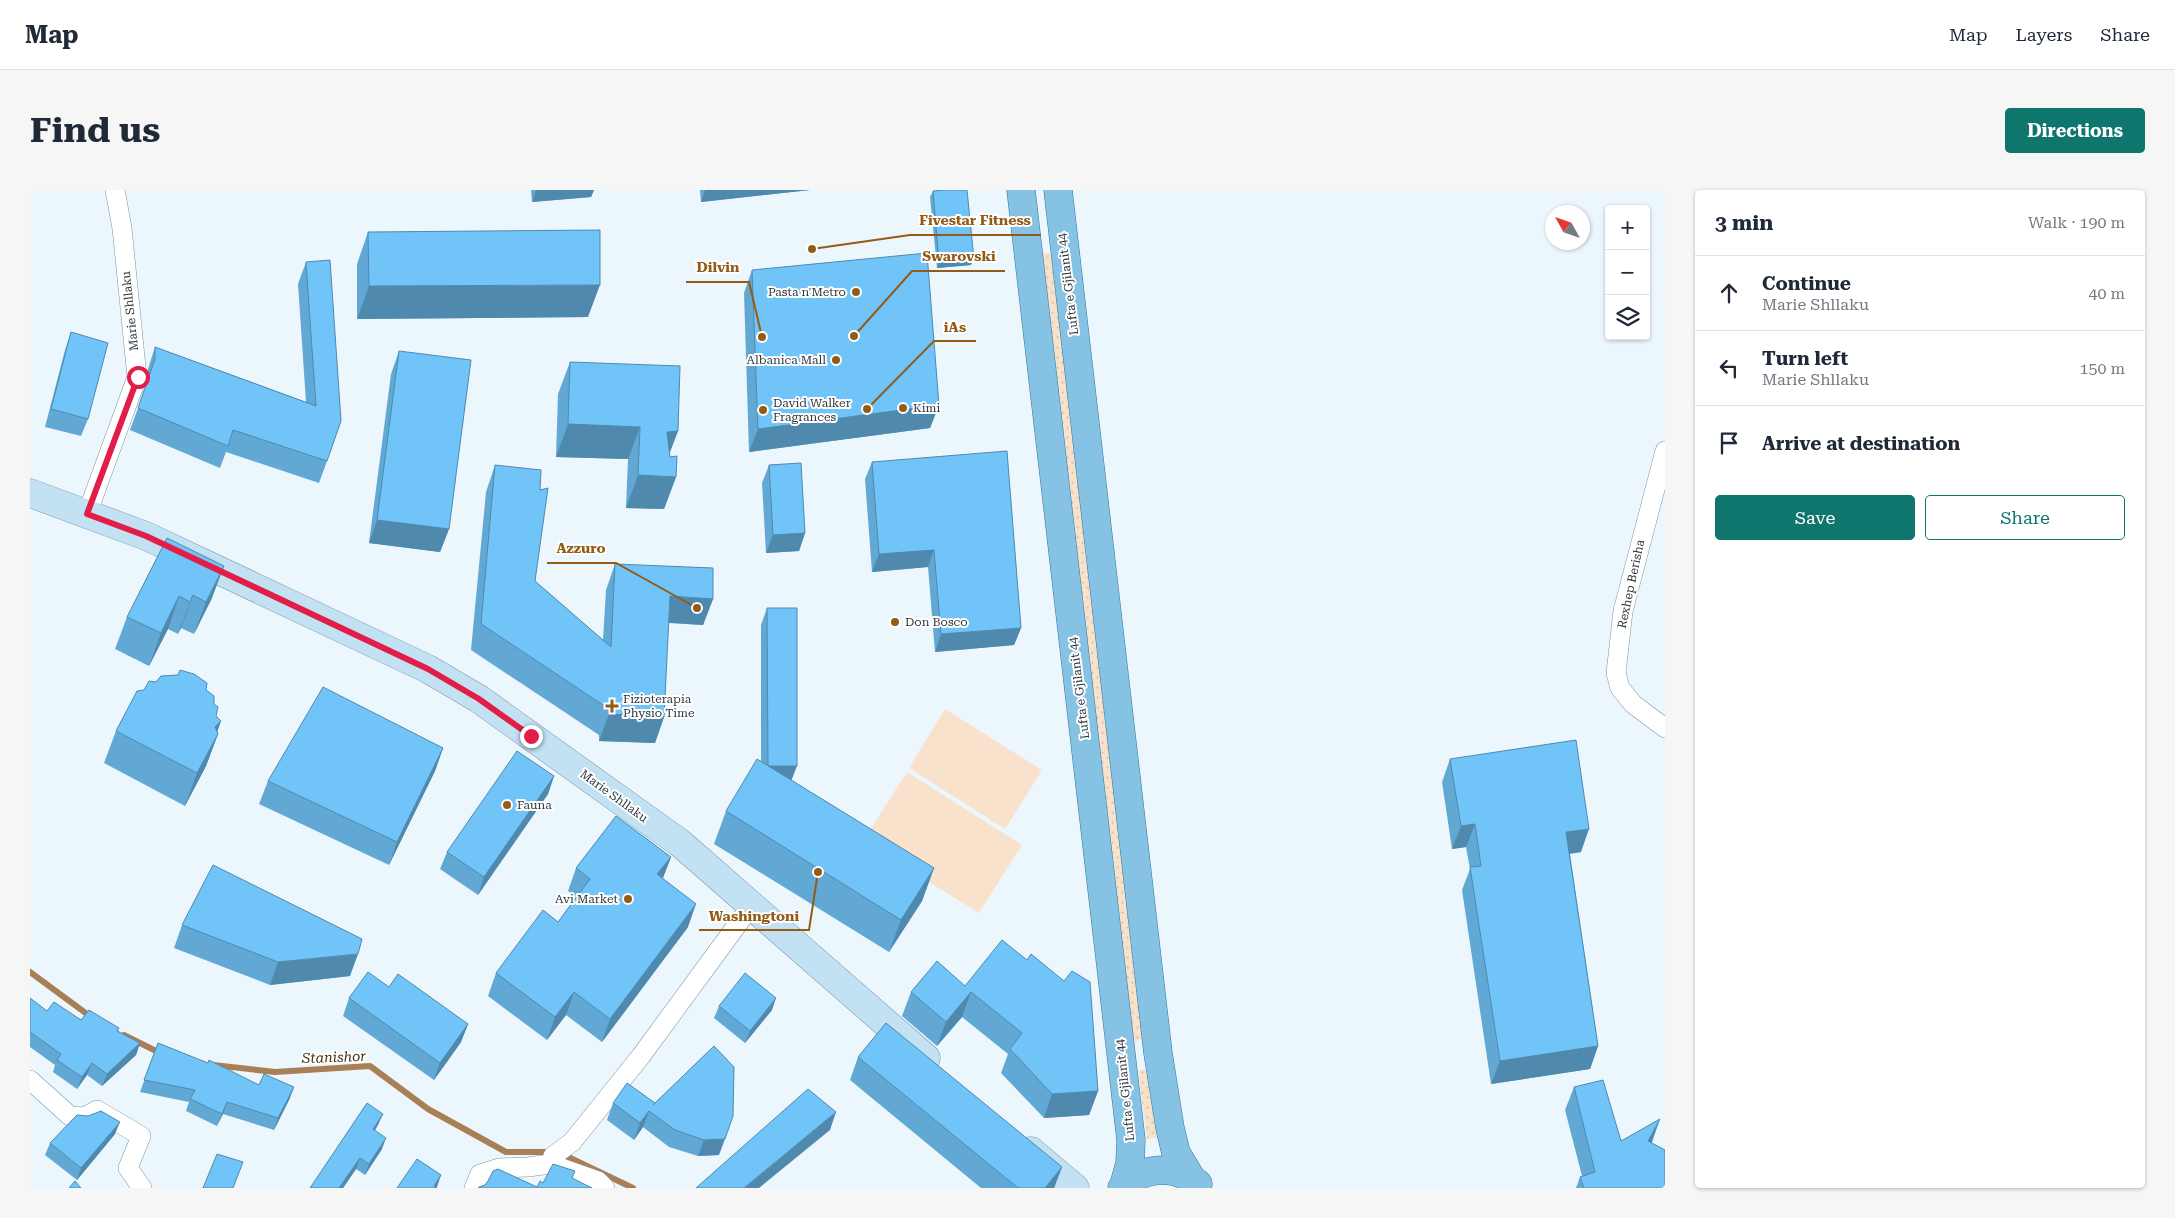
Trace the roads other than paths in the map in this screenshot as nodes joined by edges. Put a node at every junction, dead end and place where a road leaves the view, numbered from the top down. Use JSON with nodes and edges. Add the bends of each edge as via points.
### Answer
{"nodes":[{"id":1,"x":115,"y":190,"type":"edge"},
{"id":2,"x":1021,"y":190,"type":"edge"},
{"id":3,"x":1058,"y":190,"type":"edge"},
{"id":4,"x":1665,"y":451,"type":"edge"},
{"id":5,"x":30,"y":493,"type":"edge"},
{"id":6,"x":87,"y":514,"type":"junction"},
{"id":7,"x":1665,"y":728,"type":"edge"},
{"id":8,"x":751,"y":906,"type":"junction"},
{"id":9,"x":947,"y":1076,"type":"edge"},
{"id":10,"x":30,"y":1080,"type":"edge"},
{"id":11,"x":1012,"y":1134,"type":"edge"},
{"id":12,"x":552,"y":1160,"type":"junction"},
{"id":13,"x":1197,"y":1183,"type":"edge"},
{"id":14,"x":599,"y":1186,"type":"edge"},
{"id":15,"x":1077,"y":1187,"type":"edge"},
{"id":16,"x":1123,"y":1187,"type":"edge"},
{"id":17,"x":142,"y":1188,"type":"edge"},
{"id":18,"x":474,"y":1188,"type":"edge"}],
"edges":[{"from":1,"to":6,"type":"street","name":"Marie Shllaku","via":[[138,377]]},
{"from":2,"to":16,"type":"main road","name":"Lufta e Gjilanit 44","via":[[1131,1140],[1130,1163]]},
{"from":3,"to":13,"type":"main road","name":"Lufta e Gjilanit 44","via":[[1158,1053],[1176,1153]]},
{"from":4,"to":7,"type":"street","name":"Rexhep Berisha","via":[[1623,612],[1616,673],[1620,688],[1633,704]]},
{"from":5,"to":6,"type":"street","name":"Marie Shllaku"},
{"from":6,"to":8,"type":"street","name":"Marie Shllaku","via":[[146,536],[428,669],[479,699],[680,844]]},
{"from":8,"to":9,"type":"street","name":"Marie Shllaku"},
{"from":8,"to":12,"type":"street","via":[[641,1056],[572,1142]]},
{"from":10,"to":17,"type":"street","via":[[70,1116],[84,1117],[97,1110],[141,1136],[128,1168]]},
{"from":11,"to":15,"type":"street"},
{"from":12,"to":14,"type":"street"},
{"from":12,"to":18,"type":"street","via":[[528,1168],[499,1168],[480,1174]]},
{"from":13,"to":16,"type":"main road","via":[[1174,1171],[1156,1169],[1138,1175]]}]}
